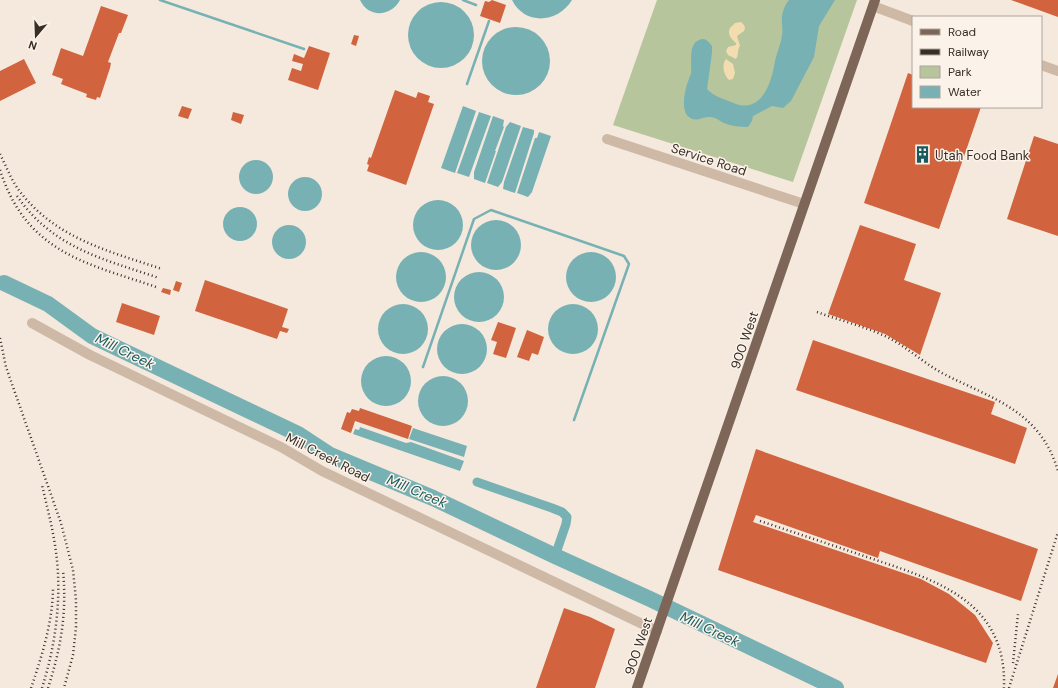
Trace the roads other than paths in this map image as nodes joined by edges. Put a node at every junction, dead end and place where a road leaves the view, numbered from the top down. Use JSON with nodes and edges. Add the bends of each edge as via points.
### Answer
{"nodes":[{"id":1,"x":874,"y":3,"type":"edge"},
{"id":2,"x":912,"y":21,"type":"edge"},
{"id":3,"x":1042,"y":65,"type":"edge"},
{"id":4,"x":1058,"y":71,"type":"edge"},
{"id":5,"x":607,"y":139,"type":"dead end"},
{"id":6,"x":804,"y":204,"type":"junction"},
{"id":7,"x":32,"y":323,"type":"dead end"},
{"id":8,"x":657,"y":631,"type":"junction"},
{"id":9,"x":637,"y":688,"type":"edge"}],
"edges":[{"from":1,"to":2,"type":"street"},
{"from":1,"to":6,"type":"main road","name":"900 West"},
{"from":3,"to":4,"type":"street"},
{"from":5,"to":6,"type":"street","name":"Service Road"},
{"from":6,"to":8,"type":"main road","name":"900 West"},
{"from":7,"to":8,"type":"street","name":"Mill Creek Road","via":[[90,355],[281,447],[322,471]]},
{"from":8,"to":9,"type":"main road","name":"900 West"}]}
